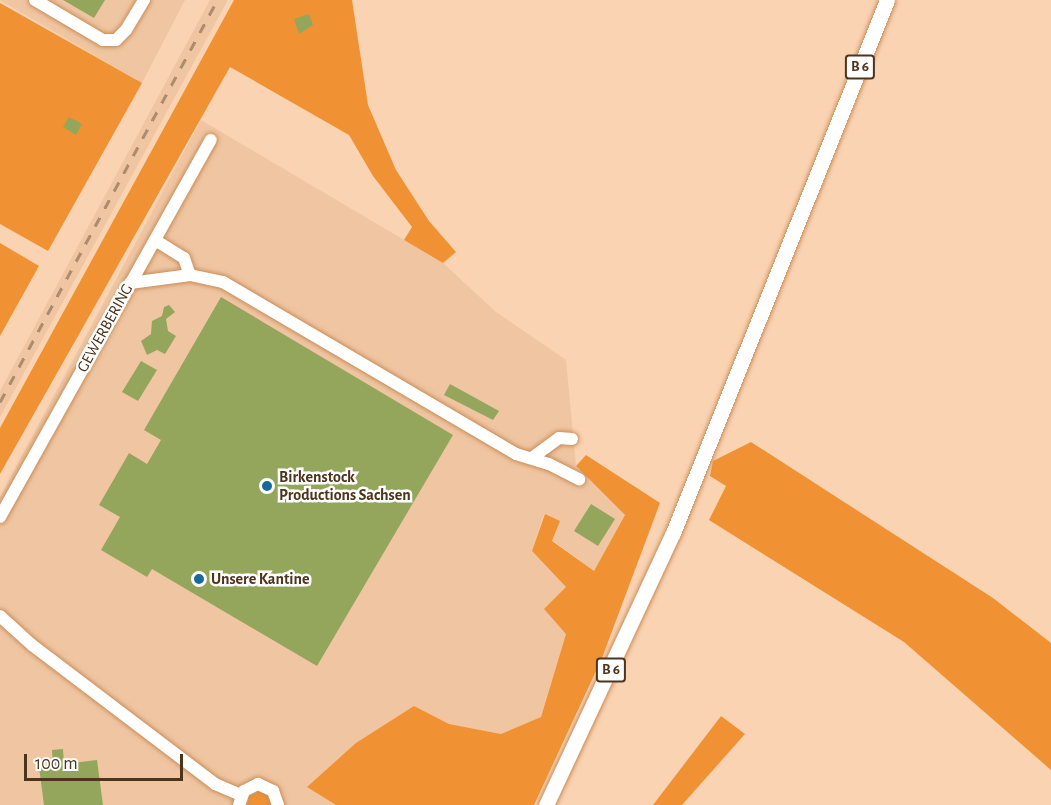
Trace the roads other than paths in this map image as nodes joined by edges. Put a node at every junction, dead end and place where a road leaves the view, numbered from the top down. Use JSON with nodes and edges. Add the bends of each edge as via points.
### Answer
{"nodes":[{"id":1,"x":35,"y":0,"type":"edge"},
{"id":2,"x":144,"y":0,"type":"edge"},
{"id":3,"x":887,"y":0,"type":"edge"},
{"id":4,"x":211,"y":140,"type":"dead end"},
{"id":5,"x":155,"y":240,"type":"junction"},
{"id":6,"x":190,"y":275,"type":"junction"},
{"id":7,"x":130,"y":284,"type":"junction"},
{"id":8,"x":572,"y":439,"type":"dead end"},
{"id":9,"x":533,"y":457,"type":"junction"},
{"id":10,"x":579,"y":479,"type":"dead end"},
{"id":11,"x":0,"y":517,"type":"edge"},
{"id":12,"x":0,"y":616,"type":"edge"},
{"id":13,"x":240,"y":800,"type":"edge"},
{"id":14,"x":278,"y":805,"type":"edge"},
{"id":15,"x":546,"y":805,"type":"edge"}],
"edges":[{"from":1,"to":2,"type":"street","via":[[103,40],[116,40]]},
{"from":3,"to":15,"type":"main road","number":"B 6","via":[[673,533]]},
{"from":4,"to":5,"type":"street","name":"GEWERBERING"},
{"from":5,"to":6,"type":"street","via":[[183,258]]},
{"from":5,"to":7,"type":"street","name":"GEWERBERING"},
{"from":6,"to":7,"type":"street"},
{"from":6,"to":9,"type":"street","via":[[223,282],[516,454]]},
{"from":7,"to":11,"type":"street","name":"GEWERBERING"},
{"from":8,"to":9,"type":"street","via":[[559,438]]},
{"from":9,"to":10,"type":"street"},
{"from":12,"to":13,"type":"street","via":[[32,645]]},
{"from":13,"to":14,"type":"street","via":[[253,785],[263,785],[273,791]]}]}
